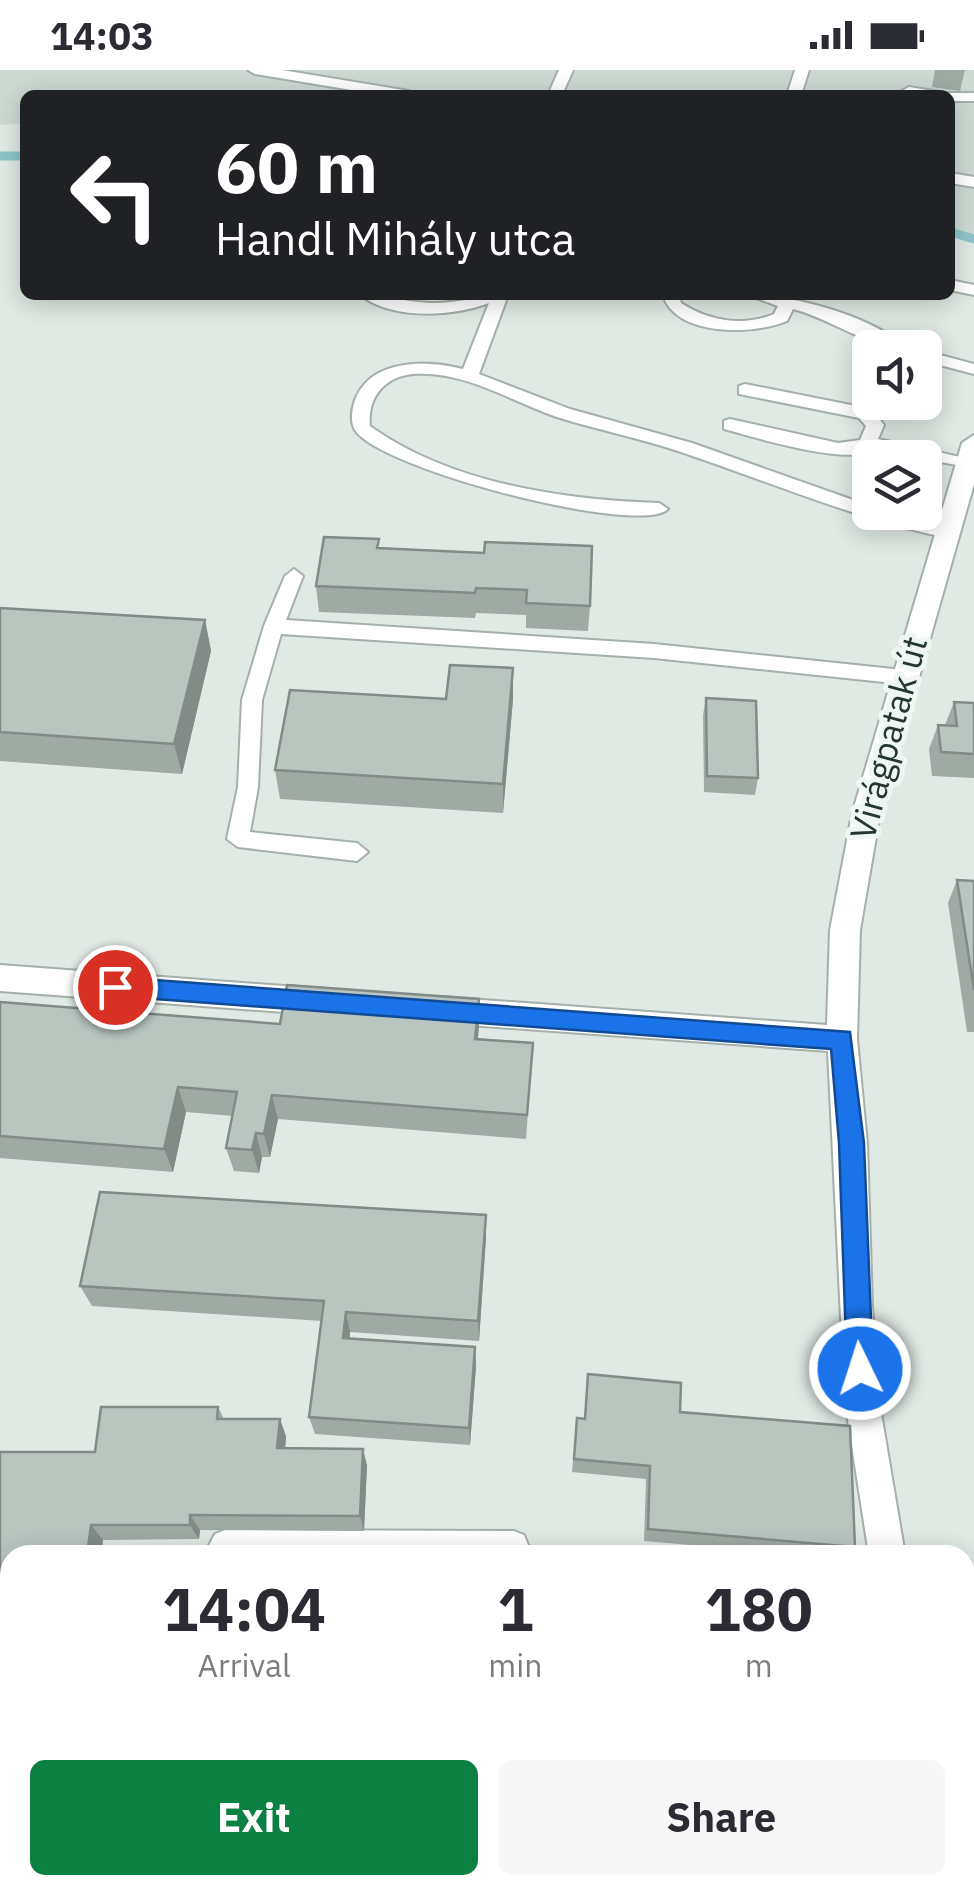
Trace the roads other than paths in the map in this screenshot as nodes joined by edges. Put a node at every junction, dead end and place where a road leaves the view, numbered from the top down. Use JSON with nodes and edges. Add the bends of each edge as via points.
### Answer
{"nodes":[{"id":1,"x":255,"y":70,"type":"edge"},
{"id":2,"x":378,"y":90,"type":"edge"},
{"id":3,"x":390,"y":300,"type":"edge"},
{"id":4,"x":485,"y":300,"type":"edge"},
{"id":5,"x":495,"y":300,"type":"edge"},
{"id":6,"x":672,"y":300,"type":"edge"},
{"id":7,"x":775,"y":300,"type":"edge"},
{"id":8,"x":787,"y":303,"type":"junction"},
{"id":9,"x":863,"y":330,"type":"edge"},
{"id":10,"x":942,"y":360,"type":"edge"},
{"id":11,"x":974,"y":368,"type":"edge"},
{"id":12,"x":469,"y":377,"type":"junction"},
{"id":13,"x":745,"y":390,"type":"dead end"},
{"id":14,"x":730,"y":424,"type":"dead end"},
{"id":15,"x":869,"y":440,"type":"edge"},
{"id":16,"x":852,"y":449,"type":"edge"},
{"id":17,"x":942,"y":451,"type":"edge"},
{"id":18,"x":971,"y":454,"type":"edge"},
{"id":19,"x":659,"y":510,"type":"dead end"},
{"id":20,"x":948,"y":532,"type":"junction"},
{"id":21,"x":294,"y":576,"type":"dead end"},
{"id":22,"x":274,"y":626,"type":"junction"},
{"id":23,"x":903,"y":678,"type":"junction"},
{"id":24,"x":357,"y":852,"type":"dead end"},
{"id":25,"x":0,"y":978,"type":"edge"},
{"id":26,"x":352,"y":1004,"type":"edge"},
{"id":27,"x":411,"y":1008,"type":"edge"},
{"id":28,"x":842,"y":1039,"type":"junction"},
{"id":29,"x":224,"y":1545,"type":"edge"},
{"id":30,"x":370,"y":1545,"type":"edge"},
{"id":31,"x":886,"y":1545,"type":"edge"}],
"edges":[{"from":1,"to":2,"type":"lane"},
{"from":3,"to":4,"type":"lane","via":[[434,310]]},
{"from":5,"to":12,"type":"lane"},
{"from":6,"to":8,"type":"lane","via":[[692,316],[756,327],[781,316]]},
{"from":7,"to":8,"type":"lane"},
{"from":8,"to":9,"type":"lane"},
{"from":10,"to":11,"type":"lane"},
{"from":12,"to":19,"type":"lane","via":[[443,370],[391,373],[362,398],[362,428],[396,452],[506,487],[624,510]]},
{"from":12,"to":20,"type":"lane","via":[[561,412],[702,452],[819,498]]},
{"from":13,"to":15,"type":"lane","via":[[865,413],[875,425]]},
{"from":14,"to":16,"type":"lane"},
{"from":17,"to":18,"type":"lane"},
{"from":18,"to":20,"type":"street","name":"Virágpatak út"},
{"from":20,"to":23,"type":"street","name":"Virágpatak út"},
{"from":21,"to":22,"type":"lane"},
{"from":22,"to":23,"type":"lane","via":[[654,651]]},
{"from":22,"to":24,"type":"lane","via":[[252,700],[238,840]]},
{"from":23,"to":28,"type":"street","name":"Virágpatak út","via":[[866,814],[845,930]]},
{"from":25,"to":26,"type":"street"},
{"from":27,"to":28,"type":"street"},
{"from":28,"to":31,"type":"street","name":"Virágpatak út","via":[[862,1400]]},
{"from":29,"to":30,"type":"lane"}]}
